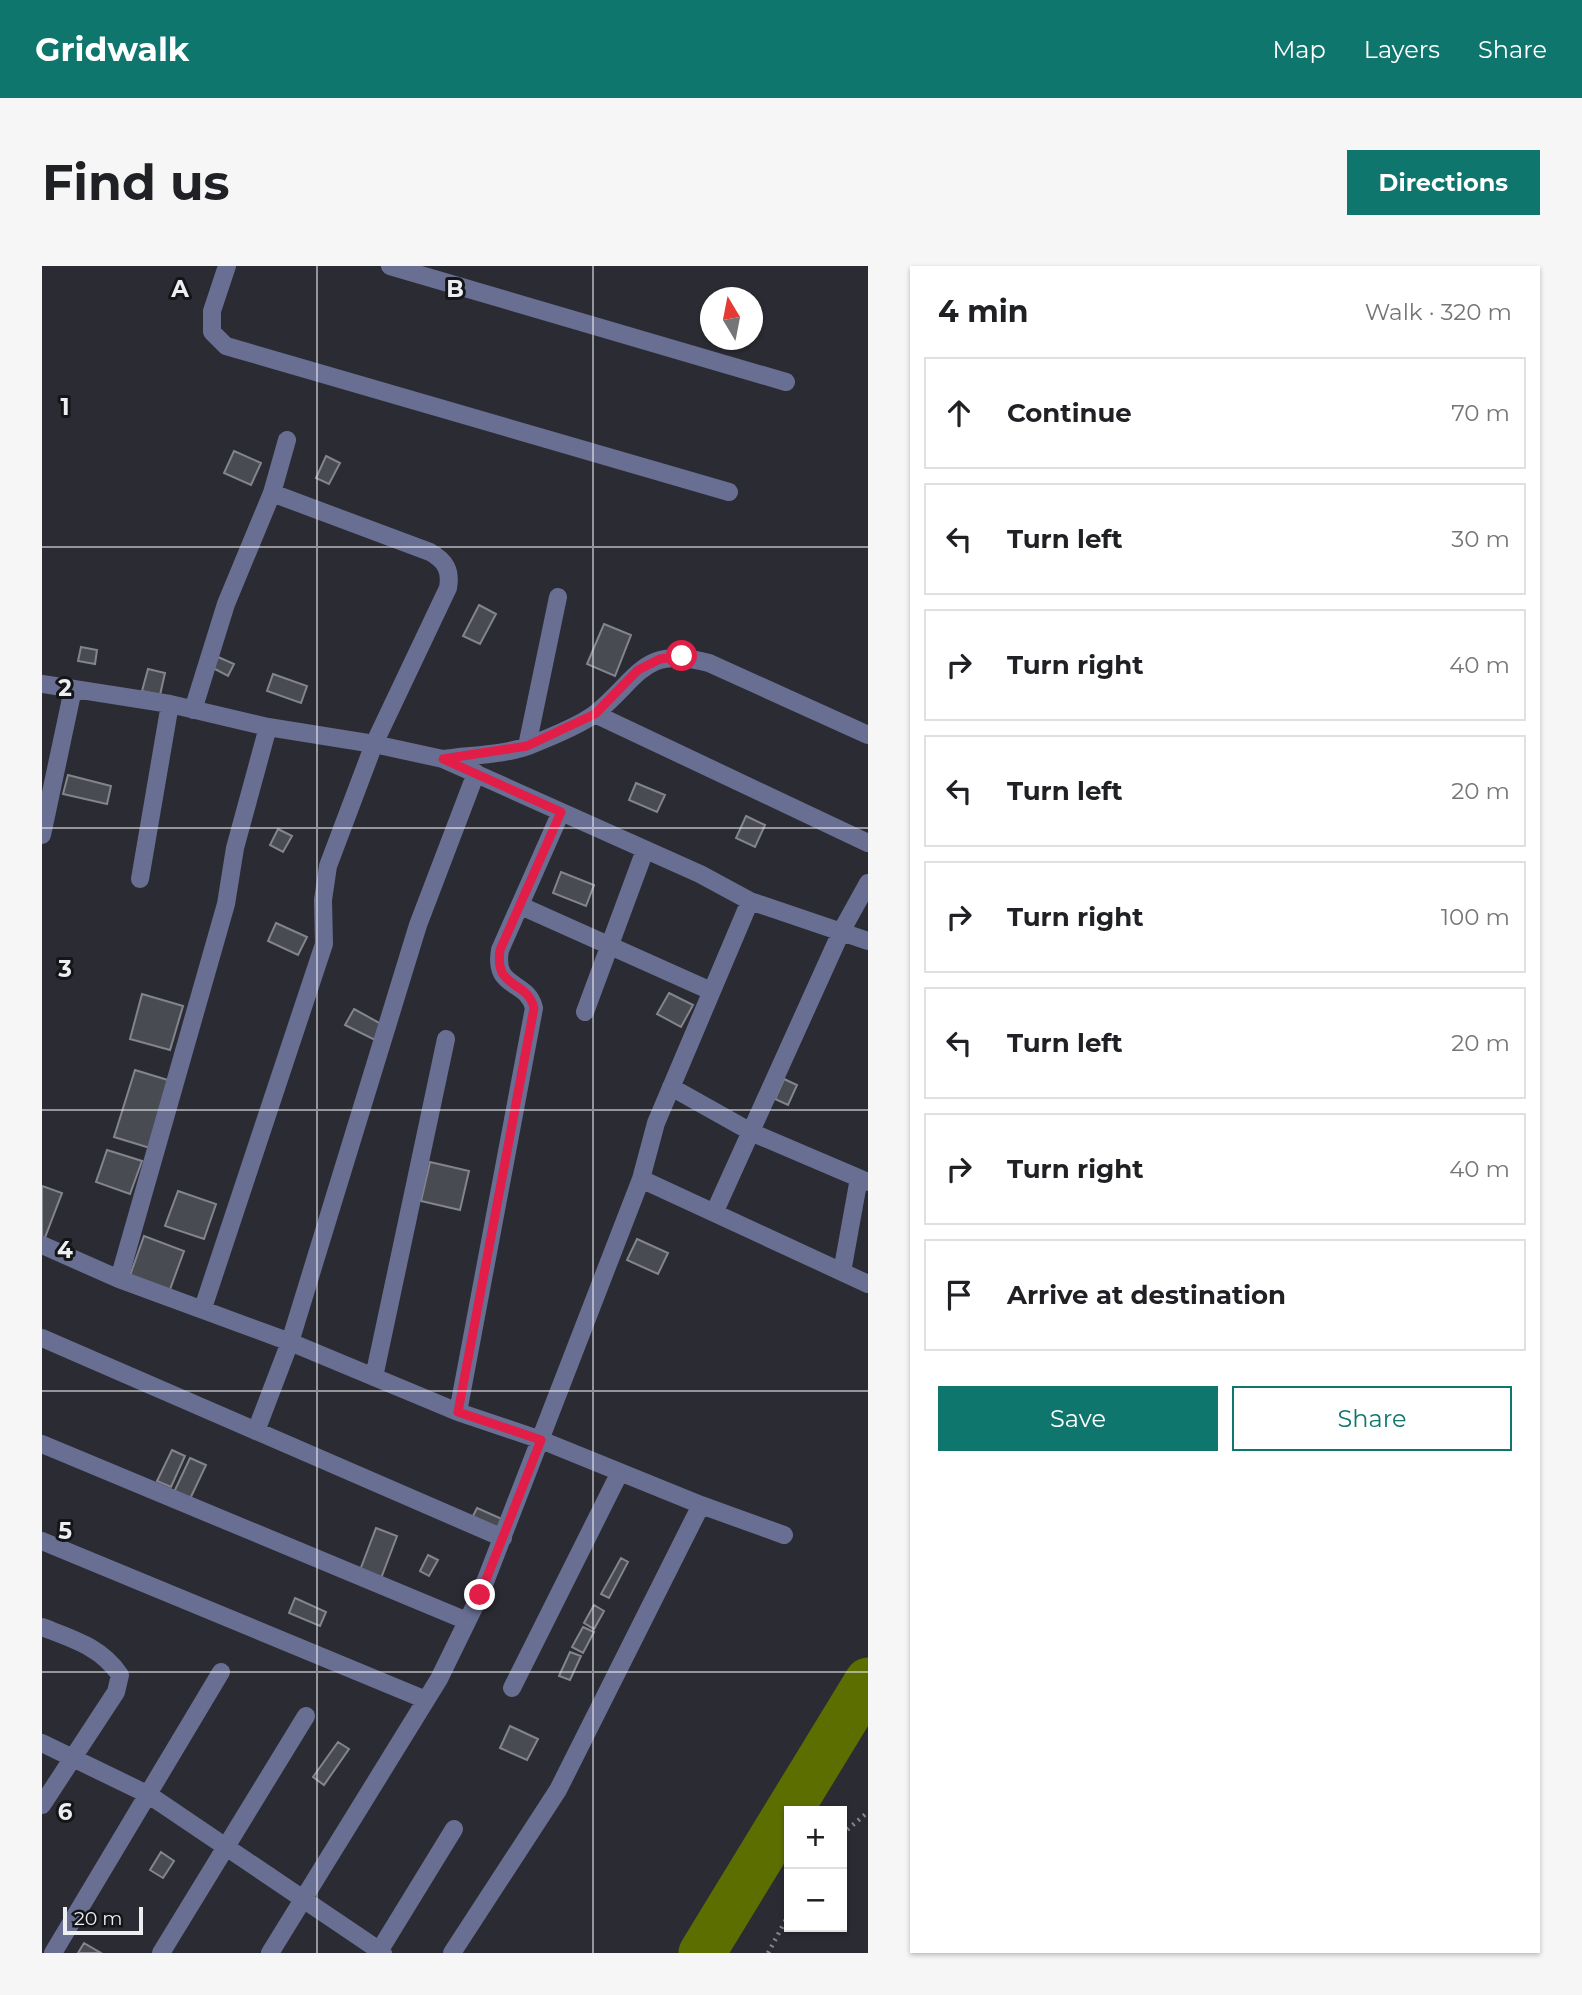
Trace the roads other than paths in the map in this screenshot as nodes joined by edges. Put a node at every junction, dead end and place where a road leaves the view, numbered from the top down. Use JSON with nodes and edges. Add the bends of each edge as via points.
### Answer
{"nodes":[{"id":1,"x":227,"y":266,"type":"edge"},
{"id":2,"x":390,"y":266,"type":"edge"},
{"id":3,"x":786,"y":382,"type":"dead end"},
{"id":4,"x":287,"y":440,"type":"dead end"},
{"id":5,"x":729,"y":492,"type":"dead end"},
{"id":6,"x":272,"y":493,"type":"junction"},
{"id":7,"x":558,"y":597,"type":"dead end"},
{"id":8,"x":42,"y":684,"type":"edge"},
{"id":9,"x":73,"y":689,"type":"junction"},
{"id":10,"x":170,"y":704,"type":"junction"},
{"id":11,"x":193,"y":710,"type":"junction"},
{"id":12,"x":595,"y":714,"type":"junction"},
{"id":13,"x":268,"y":727,"type":"junction"},
{"id":14,"x":868,"y":735,"type":"edge"},
{"id":15,"x":373,"y":744,"type":"junction"},
{"id":16,"x":527,"y":746,"type":"junction"},
{"id":17,"x":443,"y":759,"type":"junction"},
{"id":18,"x":476,"y":773,"type":"junction"},
{"id":19,"x":561,"y":812,"type":"junction"},
{"id":20,"x":42,"y":835,"type":"edge"},
{"id":21,"x":868,"y":843,"type":"edge"},
{"id":22,"x":645,"y":850,"type":"junction"},
{"id":23,"x":140,"y":879,"type":"dead end"},
{"id":24,"x":868,"y":883,"type":"edge"},
{"id":25,"x":750,"y":901,"type":"junction"},
{"id":26,"x":521,"y":905,"type":"junction"},
{"id":27,"x":842,"y":930,"type":"junction"},
{"id":28,"x":868,"y":941,"type":"edge"},
{"id":29,"x":610,"y":945,"type":"junction"},
{"id":30,"x":711,"y":990,"type":"junction"},
{"id":31,"x":584,"y":1012,"type":"dead end"},
{"id":32,"x":446,"y":1039,"type":"dead end"},
{"id":33,"x":671,"y":1087,"type":"junction"},
{"id":34,"x":753,"y":1133,"type":"junction"},
{"id":35,"x":641,"y":1178,"type":"junction"},
{"id":36,"x":863,"y":1180,"type":"edge"},
{"id":37,"x":715,"y":1211,"type":"junction"},
{"id":38,"x":42,"y":1245,"type":"edge"},
{"id":39,"x":842,"y":1272,"type":"junction"},
{"id":40,"x":119,"y":1279,"type":"junction"},
{"id":41,"x":868,"y":1284,"type":"edge"},
{"id":42,"x":204,"y":1308,"type":"junction"},
{"id":43,"x":42,"y":1338,"type":"edge"},
{"id":44,"x":290,"y":1342,"type":"junction"},
{"id":45,"x":374,"y":1377,"type":"junction"},
{"id":46,"x":458,"y":1412,"type":"junction"},
{"id":47,"x":256,"y":1430,"type":"junction"},
{"id":48,"x":541,"y":1440,"type":"junction"},
{"id":49,"x":42,"y":1444,"type":"edge"},
{"id":50,"x":620,"y":1472,"type":"junction"},
{"id":51,"x":701,"y":1505,"type":"junction"},
{"id":52,"x":785,"y":1535,"type":"dead end"},
{"id":53,"x":503,"y":1538,"type":"junction"},
{"id":54,"x":42,"y":1541,"type":"edge"},
{"id":55,"x":467,"y":1621,"type":"junction"},
{"id":56,"x":42,"y":1627,"type":"edge"},
{"id":57,"x":221,"y":1672,"type":"dead end"},
{"id":58,"x":512,"y":1688,"type":"dead end"},
{"id":59,"x":426,"y":1700,"type":"junction"},
{"id":60,"x":306,"y":1716,"type":"dead end"},
{"id":61,"x":42,"y":1742,"type":"edge"},
{"id":62,"x":75,"y":1757,"type":"junction"},
{"id":63,"x":149,"y":1795,"type":"junction"},
{"id":64,"x":42,"y":1805,"type":"edge"},
{"id":65,"x":454,"y":1829,"type":"dead end"},
{"id":66,"x":225,"y":1845,"type":"junction"},
{"id":67,"x":305,"y":1900,"type":"junction"},
{"id":68,"x":380,"y":1952,"type":"edge"},
{"id":69,"x":53,"y":1953,"type":"edge"},
{"id":70,"x":161,"y":1953,"type":"edge"},
{"id":71,"x":270,"y":1953,"type":"edge"},
{"id":72,"x":452,"y":1953,"type":"edge"}],
"edges":[{"from":1,"to":5,"type":"street","via":[[212,311],[212,332],[226,346]]},
{"from":2,"to":3,"type":"street"},
{"from":4,"to":6,"type":"street"},
{"from":6,"to":11,"type":"street","via":[[226,604]]},
{"from":6,"to":15,"type":"street","via":[[430,552],[447,567],[448,588]]},
{"from":7,"to":16,"type":"street"},
{"from":8,"to":9,"type":"street"},
{"from":9,"to":10,"type":"street"},
{"from":9,"to":20,"type":"street"},
{"from":10,"to":11,"type":"street"},
{"from":10,"to":23,"type":"street"},
{"from":11,"to":13,"type":"street"},
{"from":12,"to":14,"type":"street","via":[[638,670],[660,659],[682,656],[709,663]]},
{"from":12,"to":16,"type":"street"},
{"from":12,"to":21,"type":"street"},
{"from":13,"to":15,"type":"street"},
{"from":13,"to":40,"type":"street","via":[[235,848],[226,905]]},
{"from":15,"to":17,"type":"street"},
{"from":15,"to":42,"type":"street","via":[[328,866],[324,944]]},
{"from":16,"to":17,"type":"street"},
{"from":17,"to":18,"type":"street"},
{"from":18,"to":19,"type":"street"},
{"from":18,"to":44,"type":"street","via":[[418,925]]},
{"from":19,"to":22,"type":"street"},
{"from":19,"to":26,"type":"street"},
{"from":22,"to":25,"type":"street"},
{"from":22,"to":29,"type":"street"},
{"from":24,"to":27,"type":"street"},
{"from":25,"to":27,"type":"street"},
{"from":25,"to":30,"type":"street"},
{"from":26,"to":29,"type":"street"},
{"from":26,"to":46,"type":"street","via":[[500,950],[499,970],[532,1000],[534,1008]]},
{"from":27,"to":28,"type":"street"},
{"from":27,"to":34,"type":"street"},
{"from":29,"to":30,"type":"street"},
{"from":29,"to":31,"type":"street"},
{"from":30,"to":33,"type":"street"},
{"from":32,"to":45,"type":"street"},
{"from":33,"to":34,"type":"street"},
{"from":33,"to":35,"type":"street"},
{"from":34,"to":36,"type":"street"},
{"from":34,"to":37,"type":"street"},
{"from":35,"to":37,"type":"street"},
{"from":35,"to":48,"type":"street"},
{"from":36,"to":39,"type":"street"},
{"from":37,"to":39,"type":"street"},
{"from":38,"to":40,"type":"street"},
{"from":39,"to":41,"type":"street"},
{"from":40,"to":42,"type":"street"},
{"from":42,"to":44,"type":"street"},
{"from":43,"to":47,"type":"street"},
{"from":44,"to":45,"type":"street"},
{"from":44,"to":47,"type":"street"},
{"from":45,"to":46,"type":"street"},
{"from":46,"to":48,"type":"street"},
{"from":47,"to":53,"type":"street"},
{"from":48,"to":50,"type":"street"},
{"from":48,"to":53,"type":"street"},
{"from":49,"to":55,"type":"street"},
{"from":50,"to":51,"type":"street"},
{"from":50,"to":58,"type":"street"},
{"from":51,"to":52,"type":"street"},
{"from":51,"to":72,"type":"street","via":[[558,1790]]},
{"from":53,"to":55,"type":"street"},
{"from":54,"to":59,"type":"street"},
{"from":55,"to":59,"type":"street"},
{"from":56,"to":62,"type":"street","via":[[108,1657],[120,1675],[116,1692]]},
{"from":57,"to":63,"type":"street"},
{"from":59,"to":67,"type":"street"},
{"from":60,"to":66,"type":"street"},
{"from":61,"to":62,"type":"street"},
{"from":62,"to":63,"type":"street"},
{"from":62,"to":64,"type":"street"},
{"from":63,"to":66,"type":"street"},
{"from":63,"to":69,"type":"street"},
{"from":65,"to":68,"type":"street"},
{"from":66,"to":67,"type":"street"},
{"from":66,"to":70,"type":"street"},
{"from":67,"to":68,"type":"street"},
{"from":67,"to":71,"type":"street"}]}
